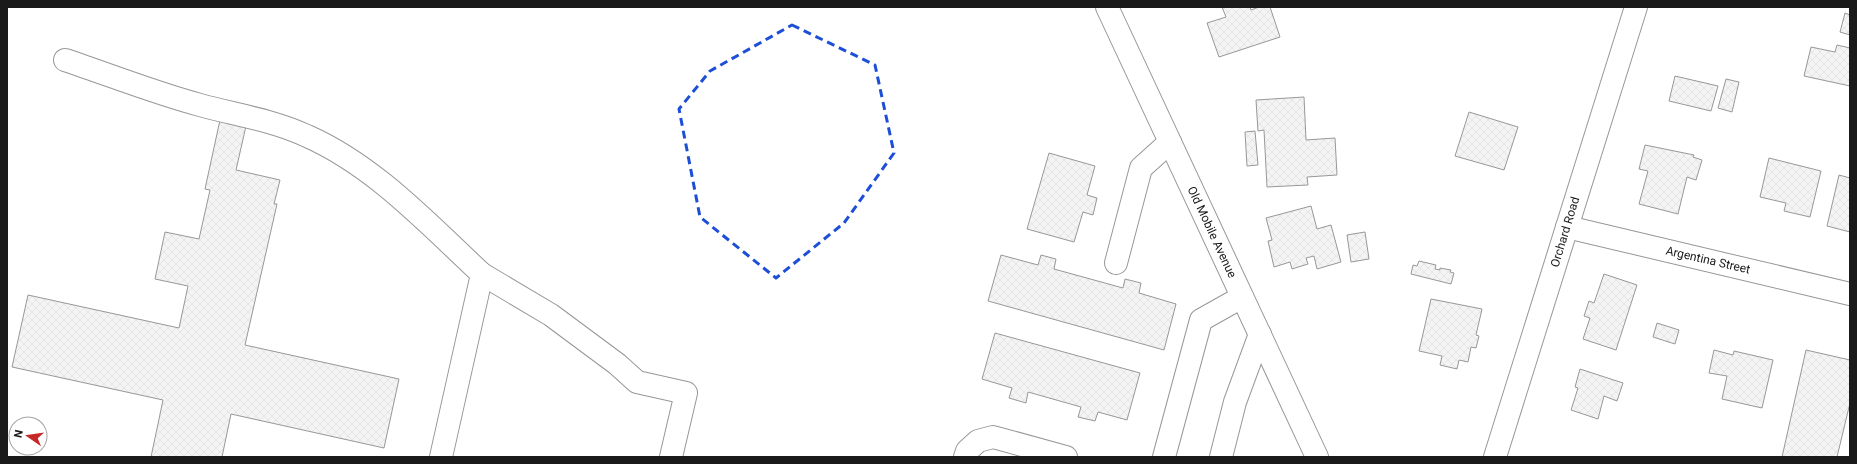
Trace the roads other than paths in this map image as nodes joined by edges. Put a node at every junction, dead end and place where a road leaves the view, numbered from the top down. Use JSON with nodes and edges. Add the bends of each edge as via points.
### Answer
{"nodes":[{"id":1,"x":1107,"y":7,"type":"edge"},
{"id":2,"x":1636,"y":7,"type":"edge"},
{"id":3,"x":66,"y":60,"type":"dead end"},
{"id":4,"x":1170,"y":142,"type":"junction"},
{"id":5,"x":1567,"y":227,"type":"junction"},
{"id":6,"x":1116,"y":263,"type":"dead end"},
{"id":7,"x":482,"y":274,"type":"junction"},
{"id":8,"x":1850,"y":294,"type":"edge"},
{"id":9,"x":1242,"y":297,"type":"junction"},
{"id":10,"x":1260,"y":334,"type":"junction"},
{"id":11,"x":441,"y":457,"type":"edge"},
{"id":12,"x":671,"y":457,"type":"edge"},
{"id":13,"x":966,"y":457,"type":"edge"},
{"id":14,"x":1066,"y":457,"type":"edge"},
{"id":15,"x":1164,"y":457,"type":"edge"},
{"id":16,"x":1221,"y":457,"type":"edge"},
{"id":17,"x":1317,"y":457,"type":"edge"},
{"id":18,"x":1495,"y":457,"type":"edge"}],
"edges":[{"from":1,"to":4,"type":"street","name":"Old Mobile Avenue"},
{"from":2,"to":5,"type":"street","name":"Orchard Road"},
{"from":3,"to":7,"type":"street","via":[[199,105],[275,123],[308,136],[358,165],[398,196]]},
{"from":4,"to":6,"type":"street","via":[[1141,168]]},
{"from":4,"to":9,"type":"street","name":"Old Mobile Avenue"},
{"from":5,"to":8,"type":"street","name":"Argentina Street"},
{"from":5,"to":18,"type":"street","name":"Orchard Road"},
{"from":7,"to":11,"type":"street"},
{"from":7,"to":12,"type":"street","via":[[551,315],[637,382],[686,393]]},
{"from":9,"to":10,"type":"street","name":"Old Mobile Avenue"},
{"from":9,"to":15,"type":"street","via":[[1201,320]]},
{"from":10,"to":16,"type":"street","via":[[1235,402]]},
{"from":10,"to":17,"type":"street","name":"Old Mobile Avenue"},
{"from":13,"to":14,"type":"street","via":[[967,451],[978,441],[993,437]]}]}
